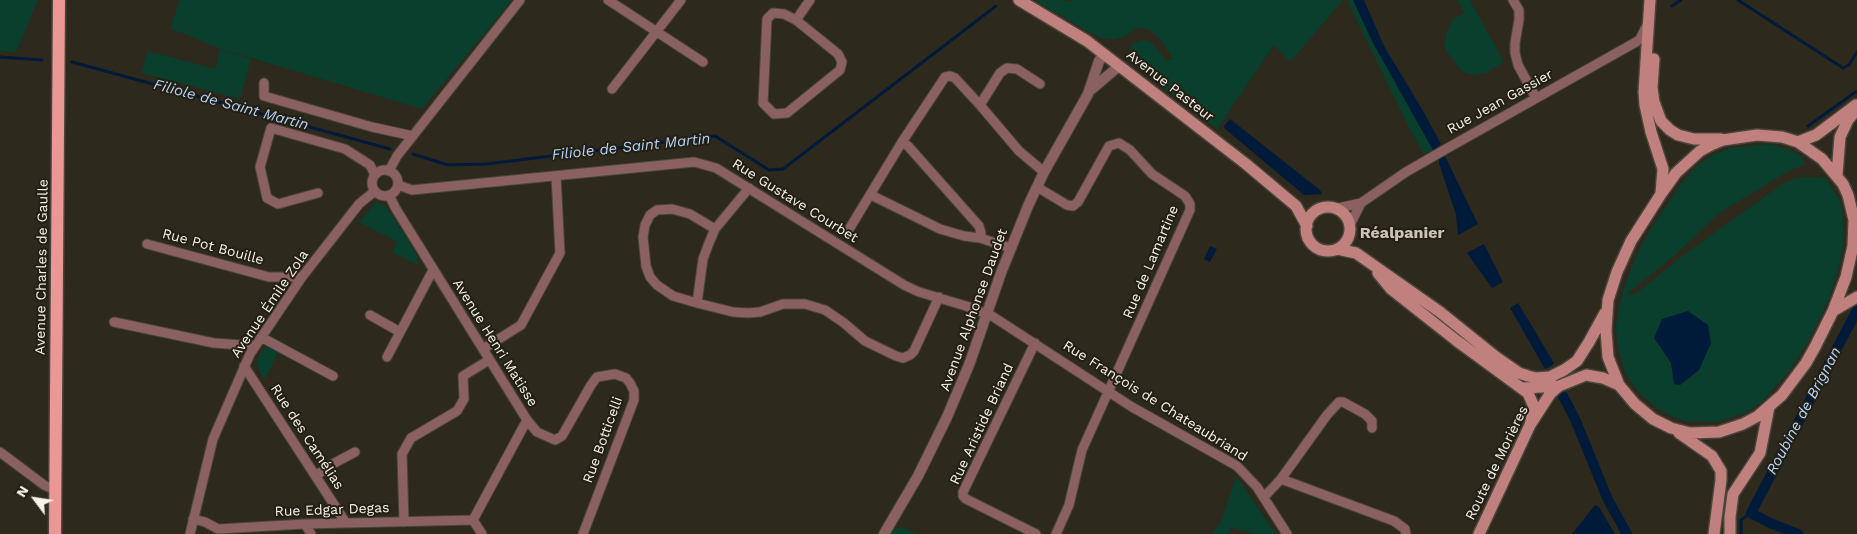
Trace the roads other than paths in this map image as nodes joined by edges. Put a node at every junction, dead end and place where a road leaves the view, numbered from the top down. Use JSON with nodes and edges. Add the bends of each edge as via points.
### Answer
{"nodes":[{"id":1,"x":59,"y":0,"type":"edge"},
{"id":2,"x":520,"y":0,"type":"edge"},
{"id":3,"x":608,"y":0,"type":"edge"},
{"id":4,"x":681,"y":0,"type":"edge"},
{"id":5,"x":810,"y":0,"type":"edge"},
{"id":6,"x":1019,"y":0,"type":"edge"},
{"id":7,"x":1513,"y":0,"type":"edge"},
{"id":8,"x":1650,"y":0,"type":"edge"},
{"id":9,"x":1657,"y":0,"type":"edge"},
{"id":10,"x":796,"y":20,"type":"junction"},
{"id":11,"x":1648,"y":23,"type":"junction"},
{"id":12,"x":657,"y":30,"type":"junction"},
{"id":13,"x":1104,"y":54,"type":"junction"},
{"id":14,"x":703,"y":62,"type":"dead end"},
{"id":15,"x":1119,"y":66,"type":"junction"},
{"id":16,"x":264,"y":83,"type":"dead end"},
{"id":17,"x":1040,"y":84,"type":"dead end"},
{"id":18,"x":612,"y":89,"type":"dead end"},
{"id":19,"x":1088,"y":94,"type":"junction"},
{"id":20,"x":1536,"y":98,"type":"junction"},
{"id":21,"x":1857,"y":104,"type":"edge"},
{"id":22,"x":980,"y":105,"type":"junction"},
{"id":23,"x":1857,"y":109,"type":"edge"},
{"id":24,"x":413,"y":136,"type":"junction"},
{"id":25,"x":1723,"y":140,"type":"junction"},
{"id":26,"x":902,"y":142,"type":"junction"},
{"id":27,"x":1798,"y":142,"type":"junction"},
{"id":28,"x":389,"y":170,"type":"junction"},
{"id":29,"x":1044,"y":172,"type":"junction"},
{"id":30,"x":375,"y":175,"type":"junction"},
{"id":31,"x":1837,"y":175,"type":"junction"},
{"id":32,"x":556,"y":176,"type":"junction"},
{"id":33,"x":398,"y":185,"type":"junction"},
{"id":34,"x":1037,"y":187,"type":"junction"},
{"id":35,"x":749,"y":188,"type":"junction"},
{"id":36,"x":375,"y":191,"type":"junction"},
{"id":37,"x":318,"y":193,"type":"dead end"},
{"id":38,"x":1661,"y":194,"type":"junction"},
{"id":39,"x":390,"y":195,"type":"junction"},
{"id":40,"x":872,"y":195,"type":"junction"},
{"id":41,"x":1362,"y":203,"type":"junction"},
{"id":42,"x":1296,"y":206,"type":"junction"},
{"id":43,"x":1338,"y":208,"type":"junction"},
{"id":44,"x":1318,"y":210,"type":"junction"},
{"id":45,"x":1307,"y":226,"type":"junction"},
{"id":46,"x":715,"y":229,"type":"junction"},
{"id":47,"x":1350,"y":230,"type":"junction"},
{"id":48,"x":848,"y":231,"type":"dead end"},
{"id":49,"x":980,"y":238,"type":"junction"},
{"id":50,"x":147,"y":244,"type":"dead end"},
{"id":51,"x":1011,"y":248,"type":"junction"},
{"id":52,"x":1337,"y":249,"type":"junction"},
{"id":53,"x":1356,"y":253,"type":"junction"},
{"id":54,"x":1849,"y":261,"type":"junction"},
{"id":55,"x":1372,"y":265,"type":"junction"},
{"id":56,"x":433,"y":270,"type":"junction"},
{"id":57,"x":1857,"y":271,"type":"edge"},
{"id":58,"x":302,"y":276,"type":"junction"},
{"id":59,"x":939,"y":297,"type":"junction"},
{"id":60,"x":1857,"y":297,"type":"edge"},
{"id":61,"x":697,"y":303,"type":"junction"},
{"id":62,"x":1606,"y":310,"type":"junction"},
{"id":63,"x":1833,"y":311,"type":"junction"},
{"id":64,"x":987,"y":314,"type":"junction"},
{"id":65,"x":370,"y":315,"type":"dead end"},
{"id":66,"x":114,"y":322,"type":"dead end"},
{"id":67,"x":400,"y":332,"type":"junction"},
{"id":68,"x":261,"y":337,"type":"junction"},
{"id":69,"x":1035,"y":343,"type":"junction"},
{"id":70,"x":255,"y":346,"type":"junction"},
{"id":71,"x":483,"y":350,"type":"junction"},
{"id":72,"x":387,"y":358,"type":"dead end"},
{"id":73,"x":489,"y":360,"type":"junction"},
{"id":74,"x":244,"y":366,"type":"junction"},
{"id":75,"x":333,"y":376,"type":"dead end"},
{"id":76,"x":1619,"y":385,"type":"junction"},
{"id":77,"x":1559,"y":386,"type":"junction"},
{"id":78,"x":1523,"y":388,"type":"junction"},
{"id":79,"x":1109,"y":392,"type":"junction"},
{"id":80,"x":1769,"y":407,"type":"junction"},
{"id":81,"x":527,"y":420,"type":"junction"},
{"id":82,"x":1530,"y":425,"type":"junction"},
{"id":83,"x":1372,"y":428,"type":"dead end"},
{"id":84,"x":1671,"y":428,"type":"junction"},
{"id":85,"x":0,"y":452,"type":"edge"},
{"id":86,"x":355,"y":452,"type":"dead end"},
{"id":87,"x":316,"y":476,"type":"junction"},
{"id":88,"x":1281,"y":479,"type":"junction"},
{"id":89,"x":55,"y":490,"type":"junction"},
{"id":90,"x":1264,"y":497,"type":"junction"},
{"id":91,"x":193,"y":519,"type":"junction"},
{"id":92,"x":473,"y":520,"type":"junction"},
{"id":93,"x":404,"y":522,"type":"junction"},
{"id":94,"x":346,"y":523,"type":"junction"},
{"id":95,"x":305,"y":524,"type":"junction"},
{"id":96,"x":54,"y":534,"type":"edge"},
{"id":97,"x":190,"y":534,"type":"edge"},
{"id":98,"x":311,"y":534,"type":"edge"},
{"id":99,"x":482,"y":534,"type":"edge"},
{"id":100,"x":583,"y":534,"type":"edge"},
{"id":101,"x":884,"y":534,"type":"edge"},
{"id":102,"x":1036,"y":534,"type":"edge"},
{"id":103,"x":1056,"y":534,"type":"edge"},
{"id":104,"x":1287,"y":534,"type":"edge"},
{"id":105,"x":1406,"y":534,"type":"edge"},
{"id":106,"x":1479,"y":534,"type":"edge"},
{"id":107,"x":1714,"y":534,"type":"edge"},
{"id":108,"x":1730,"y":534,"type":"edge"}],
"edges":[{"from":1,"to":89,"type":"main road","name":"Avenue Charles de Gaulle"},
{"from":2,"to":24,"type":"street"},
{"from":3,"to":12,"type":"street"},
{"from":4,"to":12,"type":"street"},
{"from":5,"to":10,"type":"street"},
{"from":6,"to":13,"type":"main road","name":"Avenue Pasteur"},
{"from":7,"to":20,"type":"street","via":[[1519,10],[1515,53]]},
{"from":8,"to":11,"type":"main road"},
{"from":9,"to":25,"type":"main road","via":[[1652,88],[1657,113],[1678,135]]},
{"from":10,"to":10,"type":"street","via":[[773,12],[767,19],[763,103],[774,114],[787,113],[840,70],[842,62],[838,54]]},
{"from":11,"to":20,"type":"street","name":"Rue Jean Gassier","via":[[1640,39]]},
{"from":11,"to":38,"type":"main road","via":[[1645,105],[1663,169]]},
{"from":12,"to":14,"type":"street"},
{"from":12,"to":18,"type":"street"},
{"from":13,"to":15,"type":"main road","name":"Avenue Pasteur"},
{"from":13,"to":19,"type":"street","name":"Avenue Alphonse Daudet"},
{"from":15,"to":19,"type":"street","name":"Avenue Alphonse Daudet"},
{"from":15,"to":42,"type":"main road","name":"Avenue Pasteur"},
{"from":16,"to":24,"type":"street","via":[[264,96]]},
{"from":17,"to":22,"type":"street","via":[[1017,69],[1007,68],[1000,73]]},
{"from":19,"to":29,"type":"street","name":"Avenue Alphonse Daudet"},
{"from":20,"to":41,"type":"street","name":"Rue Jean Gassier","via":[[1406,172]]},
{"from":21,"to":27,"type":"main road","via":[[1816,135]]},
{"from":22,"to":26,"type":"street","via":[[954,78],[945,77]]},
{"from":22,"to":29,"type":"street","via":[[1019,152]]},
{"from":23,"to":31,"type":"main road","via":[[1840,137]]},
{"from":24,"to":28,"type":"street"},
{"from":25,"to":27,"type":"main road","via":[[1764,135]]},
{"from":25,"to":38,"type":"main road","via":[[1694,156]]},
{"from":26,"to":40,"type":"street"},
{"from":26,"to":49,"type":"street","via":[[979,226]]},
{"from":27,"to":31,"type":"main road","via":[[1815,152]]},
{"from":28,"to":30,"type":"street"},
{"from":28,"to":33,"type":"street","via":[[397,178]]},
{"from":29,"to":34,"type":"street","name":"Avenue Alphonse Daudet"},
{"from":30,"to":36,"type":"street","via":[[372,183]]},
{"from":30,"to":37,"type":"street","via":[[370,165],[345,149],[271,128],[260,167],[267,198],[278,204]]},
{"from":31,"to":54,"type":"main road","via":[[1848,195],[1854,220]]},
{"from":32,"to":33,"type":"street","name":"Rue Gustave Courbet","via":[[412,190]]},
{"from":32,"to":35,"type":"street","name":"Rue Gustave Courbet","via":[[694,162],[716,168]]},
{"from":32,"to":71,"type":"street","via":[[560,253],[521,325]]},
{"from":33,"to":39,"type":"street"},
{"from":34,"to":51,"type":"street","name":"Avenue Alphonse Daudet"},
{"from":34,"to":79,"type":"street","name":"Rue de Lamartine","via":[[1072,206],[1078,202],[1109,146],[1119,143],[1152,174],[1185,196],[1190,204]]},
{"from":35,"to":46,"type":"street"},
{"from":35,"to":59,"type":"street","name":"Rue Gustave Courbet","via":[[904,285]]},
{"from":36,"to":39,"type":"street"},
{"from":36,"to":58,"type":"street","name":"Avenue Émile Zola","via":[[359,204]]},
{"from":38,"to":62,"type":"main road","via":[[1624,257]]},
{"from":39,"to":56,"type":"street","name":"Avenue Henri Matisse"},
{"from":40,"to":48,"type":"street"},
{"from":40,"to":49,"type":"street","via":[[940,229]]},
{"from":41,"to":43,"type":"street","name":"Rue Jean Gassier"},
{"from":41,"to":47,"type":"street","name":"Rue Jean Gassier"},
{"from":42,"to":44,"type":"main road","name":"Avenue Pasteur"},
{"from":42,"to":45,"type":"main road","name":"Avenue Pasteur"},
{"from":43,"to":44,"type":"main road"},
{"from":43,"to":47,"type":"main road","via":[[1348,219]]},
{"from":44,"to":45,"type":"main road"},
{"from":45,"to":52,"type":"main road","via":[[1307,235],[1313,244],[1323,250]]},
{"from":46,"to":61,"type":"street","via":[[703,259]]},
{"from":46,"to":61,"type":"street","via":[[690,214],[672,209],[657,210],[645,225],[643,237],[650,278],[673,296]]},
{"from":47,"to":52,"type":"main road","via":[[1343,245]]},
{"from":47,"to":53,"type":"main road"},
{"from":49,"to":51,"type":"street"},
{"from":50,"to":58,"type":"street","name":"Rue Pot Bouille","via":[[269,277]]},
{"from":51,"to":64,"type":"street","name":"Avenue Alphonse Daudet"},
{"from":52,"to":53,"type":"main road"},
{"from":53,"to":55,"type":"main road"},
{"from":54,"to":57,"type":"main road"},
{"from":54,"to":63,"type":"main road"},
{"from":55,"to":62,"type":"main road","via":[[1519,373],[1528,376],[1550,377],[1577,361]]},
{"from":55,"to":78,"type":"main road","via":[[1391,289]]},
{"from":56,"to":67,"type":"street"},
{"from":56,"to":71,"type":"street","name":"Avenue Henri Matisse"},
{"from":58,"to":68,"type":"street","name":"Avenue Émile Zola"},
{"from":59,"to":61,"type":"street","via":[[914,351],[902,358],[865,341],[825,310],[804,304],[783,304],[748,313]]},
{"from":59,"to":64,"type":"street","name":"Rue Gustave Courbet"},
{"from":60,"to":63,"type":"main road"},
{"from":62,"to":76,"type":"main road","via":[[1608,357]]},
{"from":63,"to":80,"type":"main road","via":[[1806,363]]},
{"from":64,"to":69,"type":"street","name":"Rue François de Chateaubriand"},
{"from":64,"to":101,"type":"street","name":"Avenue Alphonse Daudet","via":[[947,417]]},
{"from":65,"to":67,"type":"street"},
{"from":66,"to":70,"type":"street","via":[[214,343]]},
{"from":67,"to":72,"type":"street"},
{"from":68,"to":70,"type":"street","name":"Avenue Émile Zola"},
{"from":68,"to":75,"type":"street"},
{"from":69,"to":79,"type":"street","name":"Rue François de Chateaubriand"},
{"from":69,"to":102,"type":"street","name":"Rue Aristide Briand","via":[[963,496]]},
{"from":70,"to":74,"type":"street","name":"Avenue Émile Zola"},
{"from":71,"to":73,"type":"street","name":"Avenue Henri Matisse"},
{"from":73,"to":81,"type":"street","name":"Avenue Henri Matisse"},
{"from":73,"to":93,"type":"street","via":[[463,376],[464,399],[457,411],[411,438],[402,454]]},
{"from":74,"to":87,"type":"street","name":"Rue des Camélias"},
{"from":74,"to":91,"type":"street","name":"Avenue Émile Zola","via":[[213,439]]},
{"from":76,"to":77,"type":"main road","name":"Route de Morières","via":[[1586,375]]},
{"from":76,"to":84,"type":"main road","via":[[1645,413]]},
{"from":77,"to":78,"type":"main road"},
{"from":77,"to":82,"type":"main road","name":"Route de Morières","via":[[1545,400]]},
{"from":78,"to":82,"type":"main road","via":[[1534,402]]},
{"from":79,"to":90,"type":"street","name":"Rue François de Chateaubriand","via":[[1237,466]]},
{"from":79,"to":103,"type":"street","via":[[1082,450],[1066,515]]},
{"from":80,"to":84,"type":"main road","via":[[1743,424],[1719,432],[1698,434]]},
{"from":80,"to":108,"type":"main road","via":[[1760,453],[1733,494]]},
{"from":81,"to":92,"type":"street","name":"Avenue Henri Matisse"},
{"from":81,"to":100,"type":"street","name":"Rue Botticelli","via":[[537,432],[555,440],[562,436],[598,377],[615,374],[626,378],[634,391],[634,400]]},
{"from":82,"to":106,"type":"main road","name":"Route de Morières"},
{"from":83,"to":88,"type":"street","via":[[1372,422],[1365,414],[1339,402]]},
{"from":84,"to":107,"type":"main road","via":[[1712,456],[1721,471]]},
{"from":85,"to":89,"type":"street"},
{"from":86,"to":87,"type":"street"},
{"from":87,"to":94,"type":"street","name":"Rue des Camélias"},
{"from":88,"to":90,"type":"street"},
{"from":88,"to":105,"type":"street","via":[[1394,521],[1405,529]]},
{"from":89,"to":96,"type":"main road","name":"Avenue Charles de Gaulle"},
{"from":90,"to":104,"type":"street","name":"Rue François de Chateaubriand"},
{"from":91,"to":95,"type":"street","name":"Rue Edgar Degas","via":[[218,529]]},
{"from":91,"to":97,"type":"street","name":"Avenue Émile Zola"},
{"from":92,"to":93,"type":"street","name":"Rue Edgar Degas"},
{"from":92,"to":99,"type":"street"},
{"from":93,"to":94,"type":"street","name":"Rue Edgar Degas"},
{"from":94,"to":95,"type":"street","name":"Rue Edgar Degas"},
{"from":95,"to":98,"type":"street"}]}
